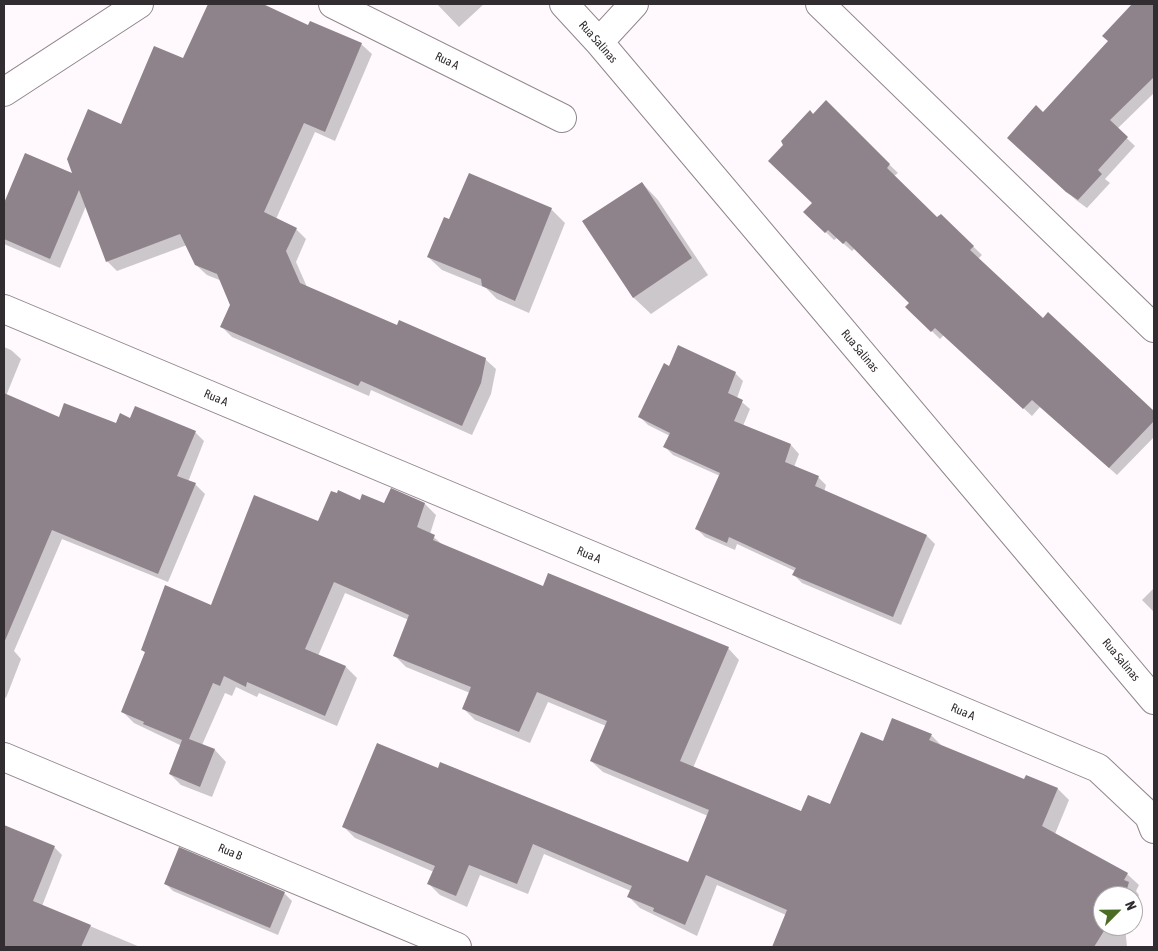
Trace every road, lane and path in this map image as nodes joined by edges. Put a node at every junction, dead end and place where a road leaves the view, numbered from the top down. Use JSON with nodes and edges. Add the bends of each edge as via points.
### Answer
{"nodes":[{"id":1,"x":139,"y":4,"type":"edge"},
{"id":2,"x":333,"y":4,"type":"edge"},
{"id":3,"x":564,"y":4,"type":"edge"},
{"id":4,"x":634,"y":4,"type":"edge"},
{"id":5,"x":820,"y":4,"type":"edge"},
{"id":6,"x":599,"y":42,"type":"junction"},
{"id":7,"x":4,"y":92,"type":"edge"},
{"id":8,"x":562,"y":118,"type":"dead end"},
{"id":9,"x":4,"y":308,"type":"edge"},
{"id":10,"x":1154,"y":328,"type":"edge"},
{"id":11,"x":1154,"y":700,"type":"edge"},
{"id":12,"x":4,"y":757,"type":"edge"},
{"id":13,"x":1154,"y":829,"type":"edge"},
{"id":14,"x":457,"y":947,"type":"edge"}],
"edges":[{"from":1,"to":7,"type":"street"},
{"from":2,"to":8,"type":"street","name":"Rua A"},
{"from":3,"to":6,"type":"street","name":"Rua Salinas"},
{"from":4,"to":6,"type":"street"},
{"from":5,"to":10,"type":"street"},
{"from":6,"to":11,"type":"street","name":"Rua Salinas"},
{"from":9,"to":13,"type":"street","name":"Rua A","via":[[1098,768],[1149,816]]},
{"from":12,"to":14,"type":"street","name":"Rua B"}]}
